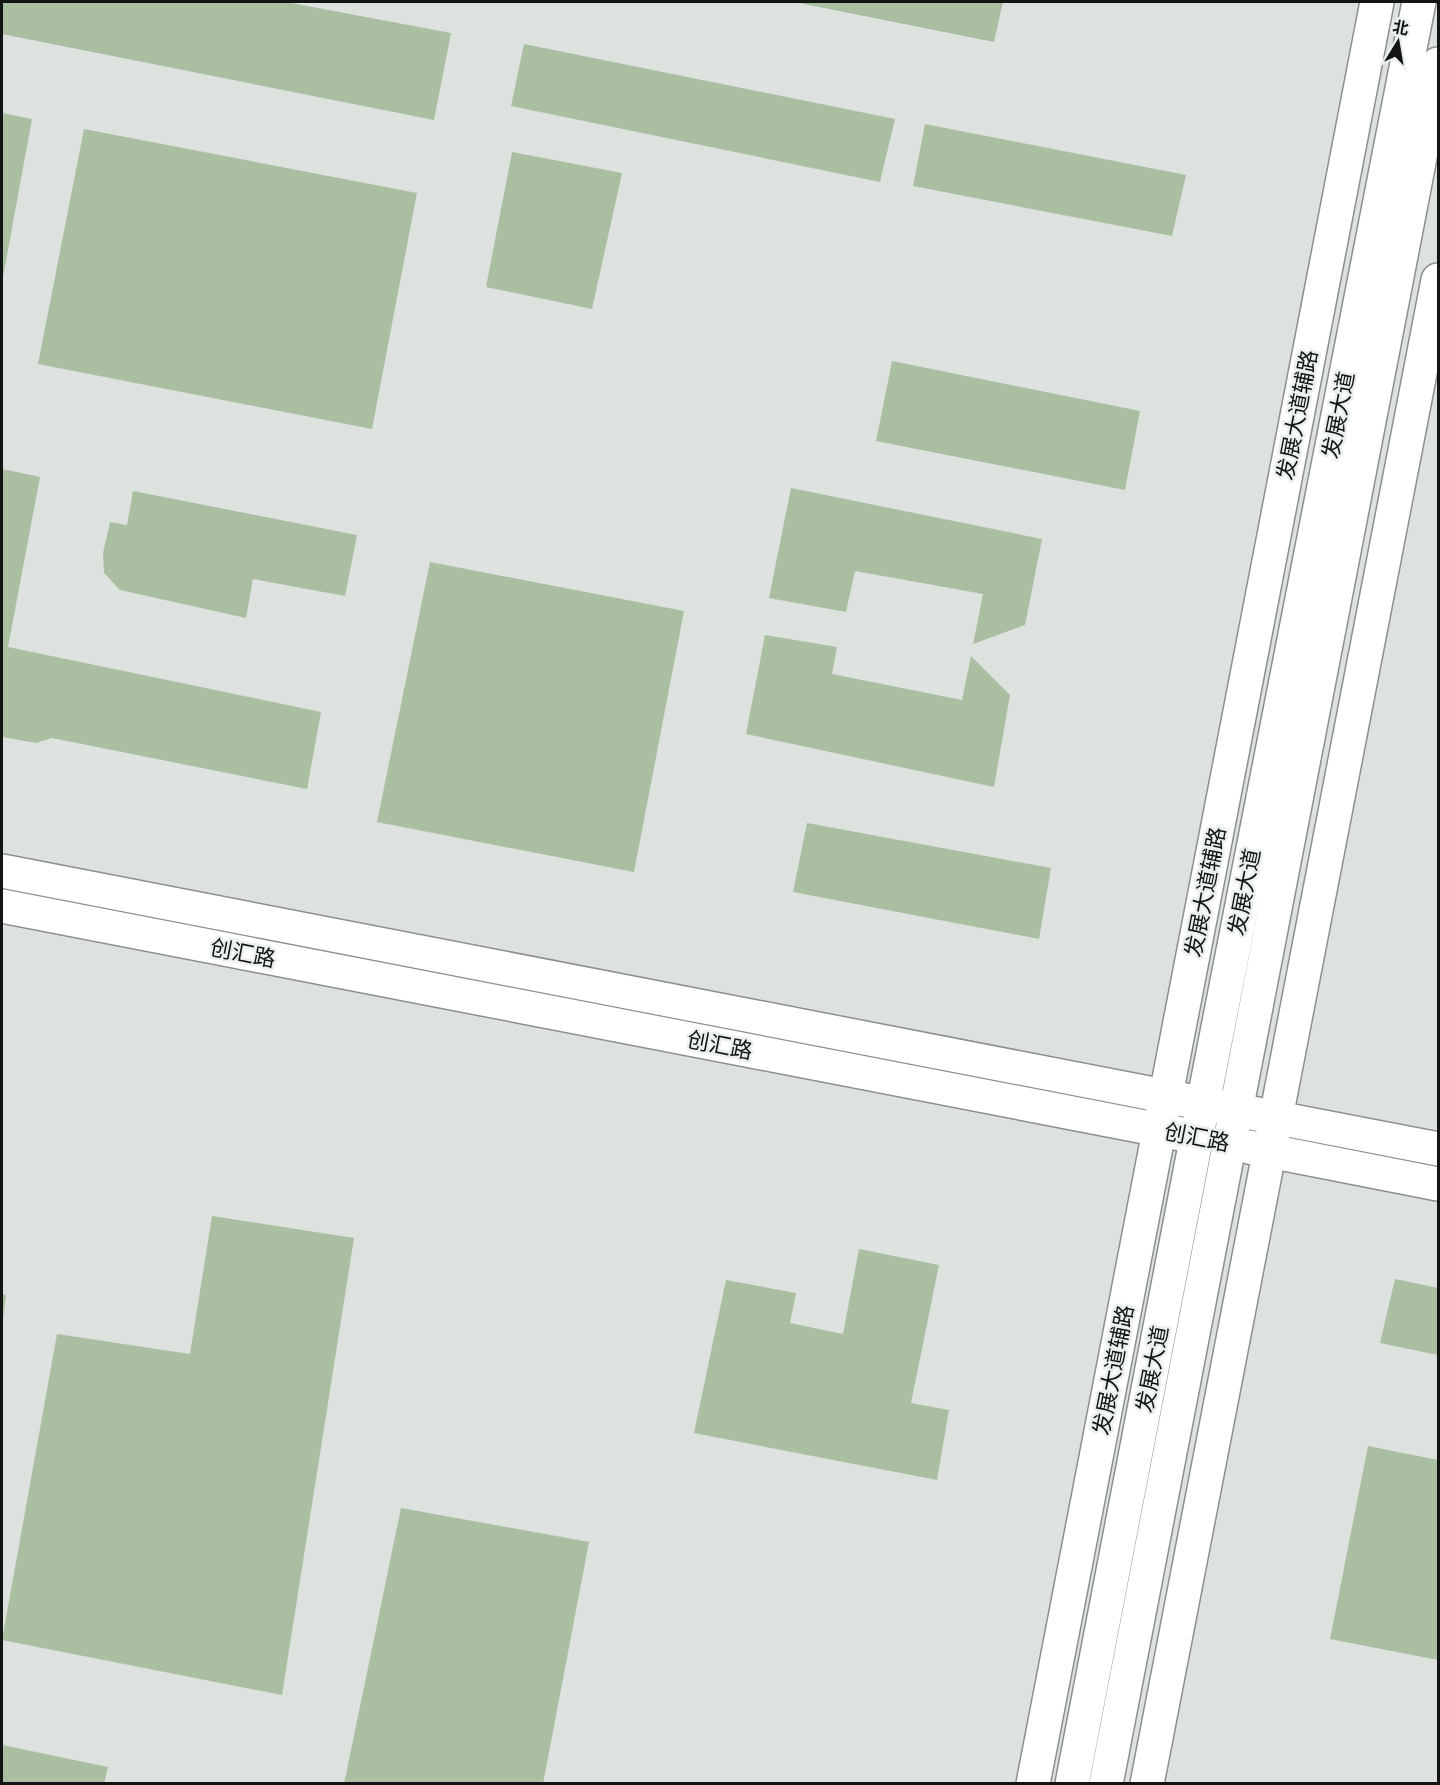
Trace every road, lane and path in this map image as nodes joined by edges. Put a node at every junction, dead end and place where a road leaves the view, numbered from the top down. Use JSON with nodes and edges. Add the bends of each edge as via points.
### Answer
{"nodes":[{"id":1,"x":1377,"y":2,"type":"edge"},
{"id":2,"x":1419,"y":2,"type":"edge"},
{"id":3,"x":1438,"y":64,"type":"edge"},
{"id":4,"x":1438,"y":280,"type":"edge"},
{"id":5,"x":2,"y":871,"type":"edge"},
{"id":6,"x":2,"y":906,"type":"edge"},
{"id":7,"x":1165,"y":1096,"type":"junction"},
{"id":8,"x":1203,"y":1104,"type":"junction"},
{"id":9,"x":1235,"y":1109,"type":"junction"},
{"id":10,"x":1276,"y":1118,"type":"junction"},
{"id":11,"x":1159,"y":1130,"type":"junction"},
{"id":12,"x":1196,"y":1137,"type":"junction"},
{"id":13,"x":1229,"y":1143,"type":"junction"},
{"id":14,"x":1438,"y":1149,"type":"edge"},
{"id":15,"x":1270,"y":1151,"type":"junction"},
{"id":16,"x":1438,"y":1184,"type":"edge"},
{"id":17,"x":1033,"y":1784,"type":"edge"},
{"id":18,"x":1072,"y":1784,"type":"edge"},
{"id":19,"x":1106,"y":1784,"type":"edge"},
{"id":20,"x":1147,"y":1784,"type":"edge"}],
"edges":[{"from":1,"to":7,"type":"street","name":"发展大道辅路"},
{"from":2,"to":8,"type":"street","name":"发展大道"},
{"from":3,"to":9,"type":"street","name":"发展大道"},
{"from":4,"to":10,"type":"street"},
{"from":5,"to":7,"type":"street","name":"创汇路"},
{"from":6,"to":11,"type":"street","name":"创汇路"},
{"from":7,"to":8,"type":"street","name":"创汇路"},
{"from":7,"to":11,"type":"street","name":"发展大道辅路"},
{"from":8,"to":9,"type":"street","name":"创汇路"},
{"from":8,"to":12,"type":"street","name":"发展大道"},
{"from":9,"to":10,"type":"street","name":"创汇路"},
{"from":9,"to":13,"type":"street","name":"发展大道"},
{"from":10,"to":14,"type":"street","name":"创汇路"},
{"from":10,"to":15,"type":"street"},
{"from":11,"to":12,"type":"street","name":"创汇路"},
{"from":11,"to":17,"type":"street","name":"发展大道辅路"},
{"from":12,"to":13,"type":"street","name":"创汇路"},
{"from":12,"to":18,"type":"street","name":"发展大道"},
{"from":13,"to":15,"type":"street","name":"创汇路"},
{"from":13,"to":19,"type":"street","name":"发展大道"},
{"from":15,"to":16,"type":"street","name":"创汇路"},
{"from":15,"to":20,"type":"street"}]}
